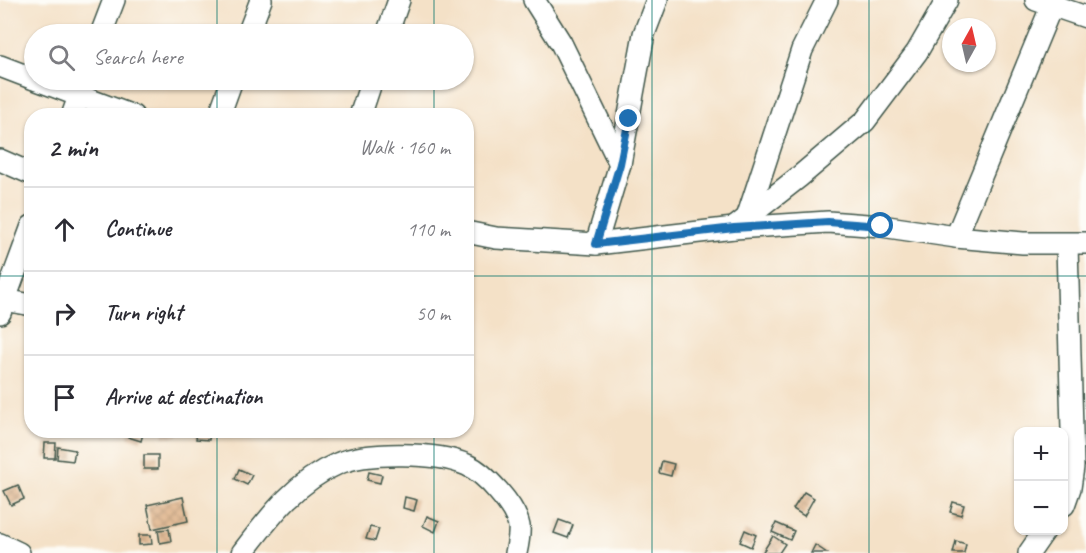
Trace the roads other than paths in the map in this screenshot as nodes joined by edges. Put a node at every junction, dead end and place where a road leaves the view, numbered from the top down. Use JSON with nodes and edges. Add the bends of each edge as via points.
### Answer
{"nodes":[{"id":1,"x":114,"y":0,"type":"edge"},
{"id":2,"x":261,"y":0,"type":"edge"},
{"id":3,"x":399,"y":0,"type":"edge"},
{"id":4,"x":534,"y":0,"type":"edge"},
{"id":5,"x":657,"y":0,"type":"edge"},
{"id":6,"x":826,"y":0,"type":"edge"},
{"id":7,"x":947,"y":0,"type":"edge"},
{"id":8,"x":1048,"y":2,"type":"edge"},
{"id":9,"x":1086,"y":17,"type":"edge"},
{"id":10,"x":105,"y":24,"type":"edge"},
{"id":11,"x":252,"y":24,"type":"edge"},
{"id":12,"x":391,"y":24,"type":"edge"},
{"id":13,"x":0,"y":66,"type":"edge"},
{"id":14,"x":24,"y":75,"type":"edge"},
{"id":15,"x":81,"y":90,"type":"edge"},
{"id":16,"x":87,"y":90,"type":"edge"},
{"id":17,"x":228,"y":90,"type":"edge"},
{"id":18,"x":369,"y":90,"type":"edge"},
{"id":19,"x":75,"y":108,"type":"edge"},
{"id":20,"x":119,"y":108,"type":"edge"},
{"id":21,"x":222,"y":108,"type":"edge"},
{"id":22,"x":363,"y":108,"type":"edge"},
{"id":23,"x":0,"y":160,"type":"edge"},
{"id":24,"x":620,"y":164,"type":"junction"},
{"id":25,"x":24,"y":170,"type":"edge"},
{"id":26,"x":740,"y":223,"type":"junction"},
{"id":27,"x":474,"y":234,"type":"edge"},
{"id":28,"x":956,"y":237,"type":"junction"},
{"id":29,"x":596,"y":244,"type":"junction"},
{"id":30,"x":1077,"y":244,"type":"edge"},
{"id":31,"x":24,"y":247,"type":"edge"},
{"id":32,"x":24,"y":306,"type":"edge"},
{"id":33,"x":2,"y":307,"type":"edge"},
{"id":34,"x":1072,"y":502,"type":"edge"},
{"id":35,"x":1042,"y":535,"type":"edge"},
{"id":36,"x":0,"y":544,"type":"edge"},
{"id":37,"x":19,"y":553,"type":"edge"},
{"id":38,"x":242,"y":553,"type":"edge"},
{"id":39,"x":516,"y":553,"type":"edge"},
{"id":40,"x":1029,"y":553,"type":"edge"}],
"edges":[{"from":1,"to":10,"type":"street"},
{"from":2,"to":11,"type":"street"},
{"from":3,"to":12,"type":"street"},
{"from":4,"to":24,"type":"street","via":[[561,43]]},
{"from":5,"to":24,"type":"street","via":[[644,34]]},
{"from":6,"to":26,"type":"street","via":[[802,50]]},
{"from":7,"to":26,"type":"street","via":[[917,52],[865,121]]},
{"from":8,"to":9,"type":"street"},
{"from":8,"to":28,"type":"street"},
{"from":13,"to":14,"type":"street"},
{"from":15,"to":19,"type":"street"},
{"from":16,"to":20,"type":"street"},
{"from":17,"to":21,"type":"street"},
{"from":18,"to":22,"type":"street"},
{"from":23,"to":25,"type":"street"},
{"from":24,"to":29,"type":"street"},
{"from":26,"to":28,"type":"street","via":[[828,222]]},
{"from":26,"to":29,"type":"street"},
{"from":27,"to":29,"type":"street"},
{"from":28,"to":30,"type":"street"},
{"from":30,"to":34,"type":"street"},
{"from":31,"to":33,"type":"street"},
{"from":32,"to":33,"type":"street"},
{"from":35,"to":40,"type":"street"},
{"from":36,"to":37,"type":"street"},
{"from":38,"to":39,"type":"street","via":[[274,512],[307,480],[349,459],[388,455],[439,457],[469,466],[497,490],[516,515]]}]}
